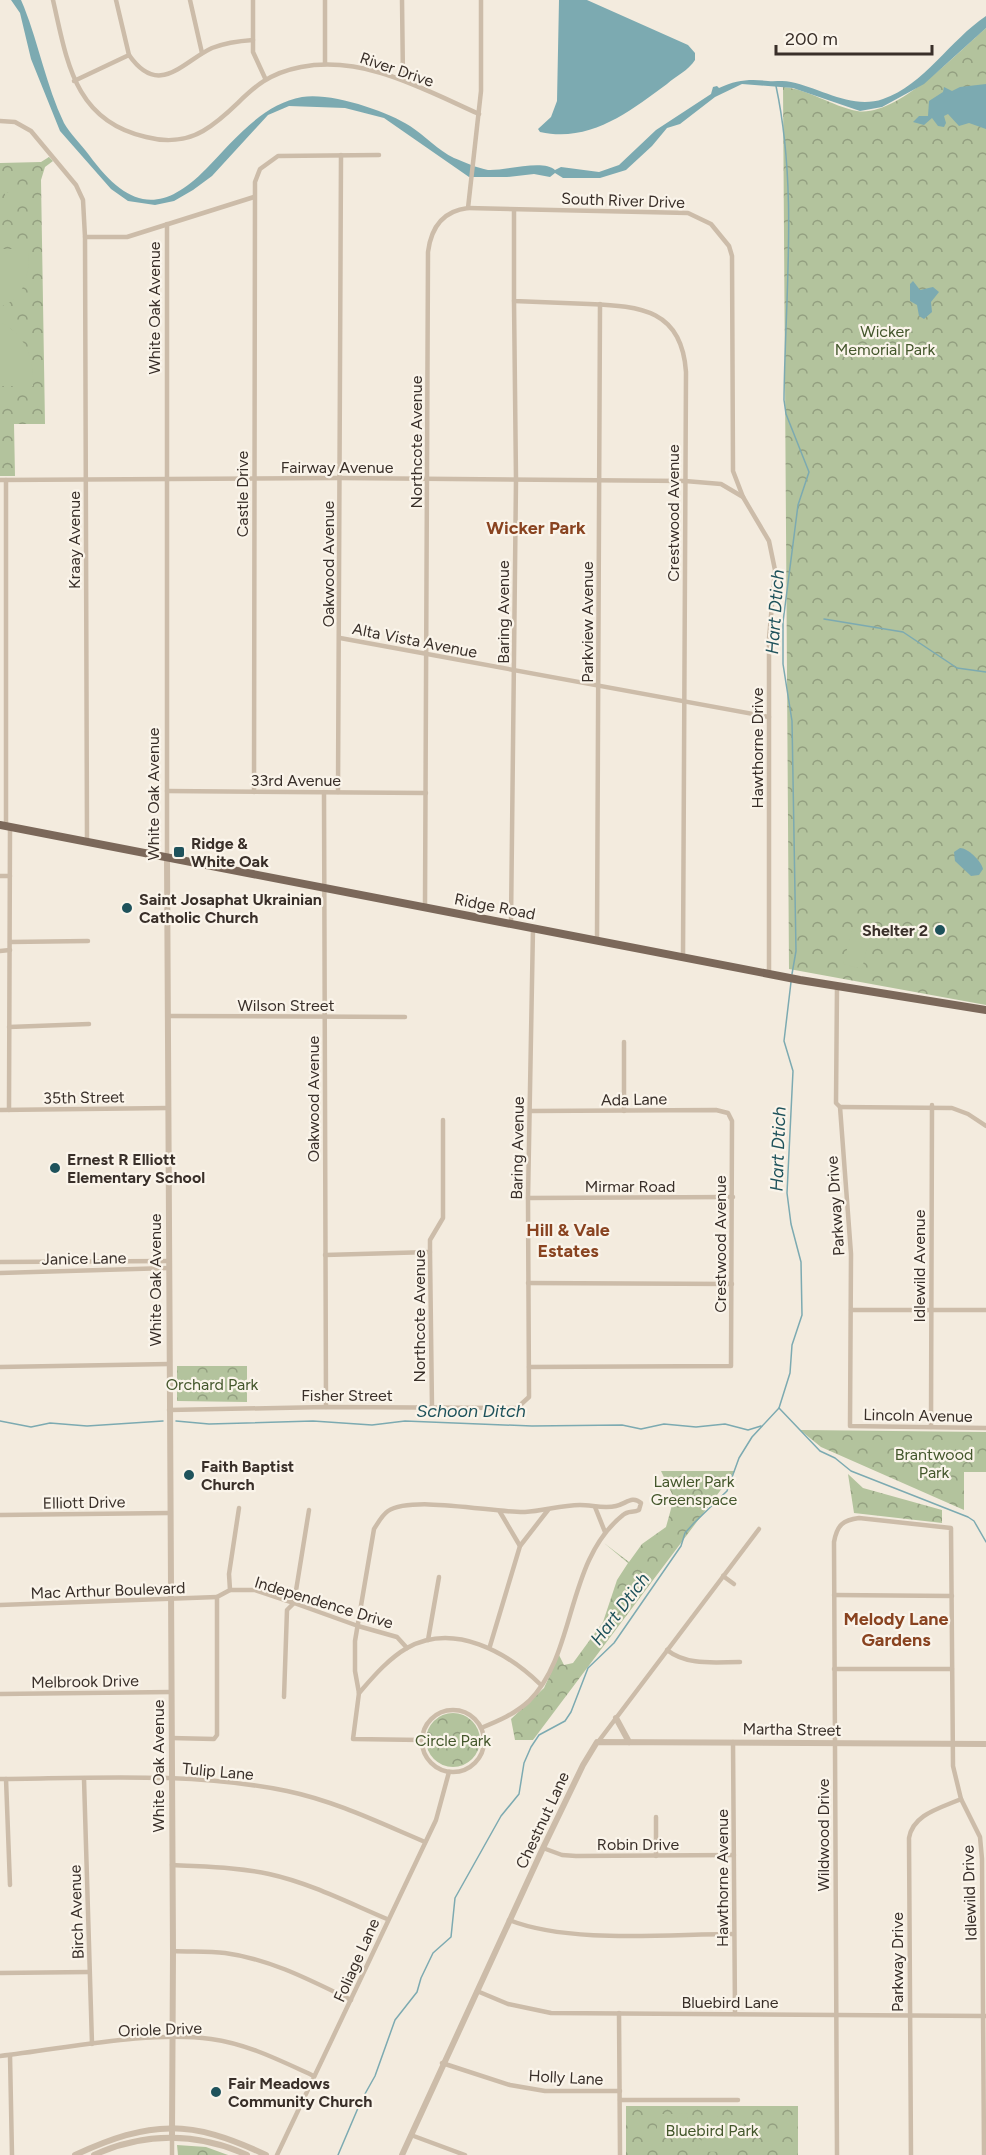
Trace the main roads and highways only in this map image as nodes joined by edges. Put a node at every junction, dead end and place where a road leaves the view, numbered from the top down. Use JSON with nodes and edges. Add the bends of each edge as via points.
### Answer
{"nodes":[{"id":1,"x":5,"y":826,"type":"edge"},
{"id":2,"x":986,"y":1010,"type":"edge"}],
"edges":[{"from":1,"to":2,"type":"main road","name":"Ridge Road","via":[[800,980]]}]}
